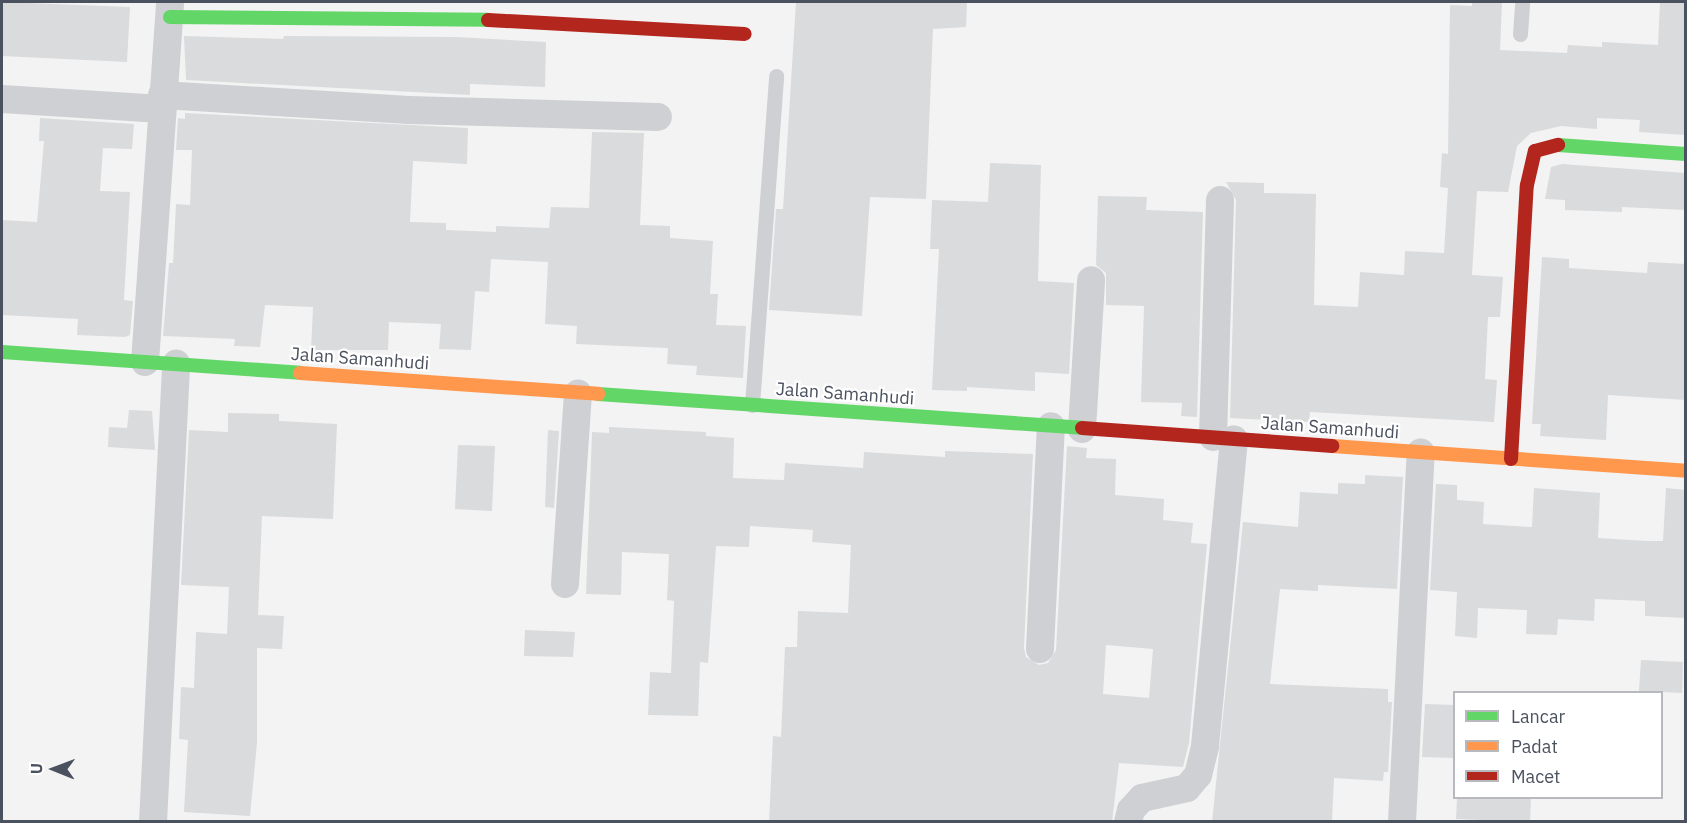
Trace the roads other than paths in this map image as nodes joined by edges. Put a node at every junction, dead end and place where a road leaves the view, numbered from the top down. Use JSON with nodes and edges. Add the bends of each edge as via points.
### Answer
{"nodes":[{"id":1,"x":1522,"y":2,"type":"edge"},
{"id":2,"x":170,"y":9,"type":"edge"},
{"id":3,"x":745,"y":34,"type":"dead end"},
{"id":4,"x":1520,"y":34,"type":"dead end"},
{"id":5,"x":776,"y":76,"type":"dead end"},
{"id":6,"x":2,"y":99,"type":"edge"},
{"id":7,"x":162,"y":102,"type":"junction"},
{"id":8,"x":658,"y":117,"type":"dead end"},
{"id":9,"x":1686,"y":154,"type":"edge"},
{"id":10,"x":1220,"y":200,"type":"dead end"},
{"id":11,"x":1091,"y":280,"type":"dead end"},
{"id":12,"x":2,"y":352,"type":"edge"},
{"id":13,"x":145,"y":362,"type":"junction"},
{"id":14,"x":176,"y":364,"type":"junction"},
{"id":15,"x":578,"y":393,"type":"junction"},
{"id":16,"x":752,"y":405,"type":"junction"},
{"id":17,"x":1051,"y":426,"type":"junction"},
{"id":18,"x":1082,"y":429,"type":"junction"},
{"id":19,"x":1223,"y":438,"type":"junction"},
{"id":20,"x":1421,"y":452,"type":"junction"},
{"id":21,"x":1511,"y":459,"type":"junction"},
{"id":22,"x":1686,"y":471,"type":"edge"},
{"id":23,"x":565,"y":584,"type":"dead end"},
{"id":24,"x":1040,"y":649,"type":"dead end"},
{"id":25,"x":153,"y":822,"type":"edge"},
{"id":26,"x":1128,"y":822,"type":"edge"},
{"id":27,"x":1402,"y":822,"type":"edge"}],
"edges":[{"from":1,"to":4,"type":"lane"},
{"from":2,"to":3,"type":"street","via":[[458,18]]},
{"from":2,"to":7,"type":"street"},
{"from":5,"to":16,"type":"lane"},
{"from":6,"to":7,"type":"street"},
{"from":7,"to":8,"type":"street"},
{"from":7,"to":13,"type":"street"},
{"from":9,"to":21,"type":"street","via":[[1560,146],[1535,151],[1527,185]]},
{"from":10,"to":19,"type":"street"},
{"from":11,"to":18,"type":"street"},
{"from":12,"to":13,"type":"street","name":"Jalan Samanhudi"},
{"from":13,"to":14,"type":"street","name":"Jalan Samanhudi"},
{"from":14,"to":15,"type":"street","name":"Jalan Samanhudi"},
{"from":14,"to":25,"type":"street"},
{"from":15,"to":16,"type":"street","name":"Jalan Samanhudi"},
{"from":15,"to":23,"type":"street"},
{"from":16,"to":17,"type":"street","name":"Jalan Samanhudi"},
{"from":17,"to":18,"type":"street","name":"Jalan Samanhudi"},
{"from":17,"to":24,"type":"street"},
{"from":18,"to":19,"type":"street","name":"Jalan Samanhudi"},
{"from":19,"to":20,"type":"street","name":"Jalan Samanhudi"},
{"from":19,"to":26,"type":"street","via":[[1205,746],[1198,776],[1187,788],[1142,798],[1131,810]]},
{"from":20,"to":21,"type":"street","name":"Jalan Samanhudi"},
{"from":20,"to":27,"type":"street"},
{"from":21,"to":22,"type":"street","name":"Jalan Samanhudi"}]}
